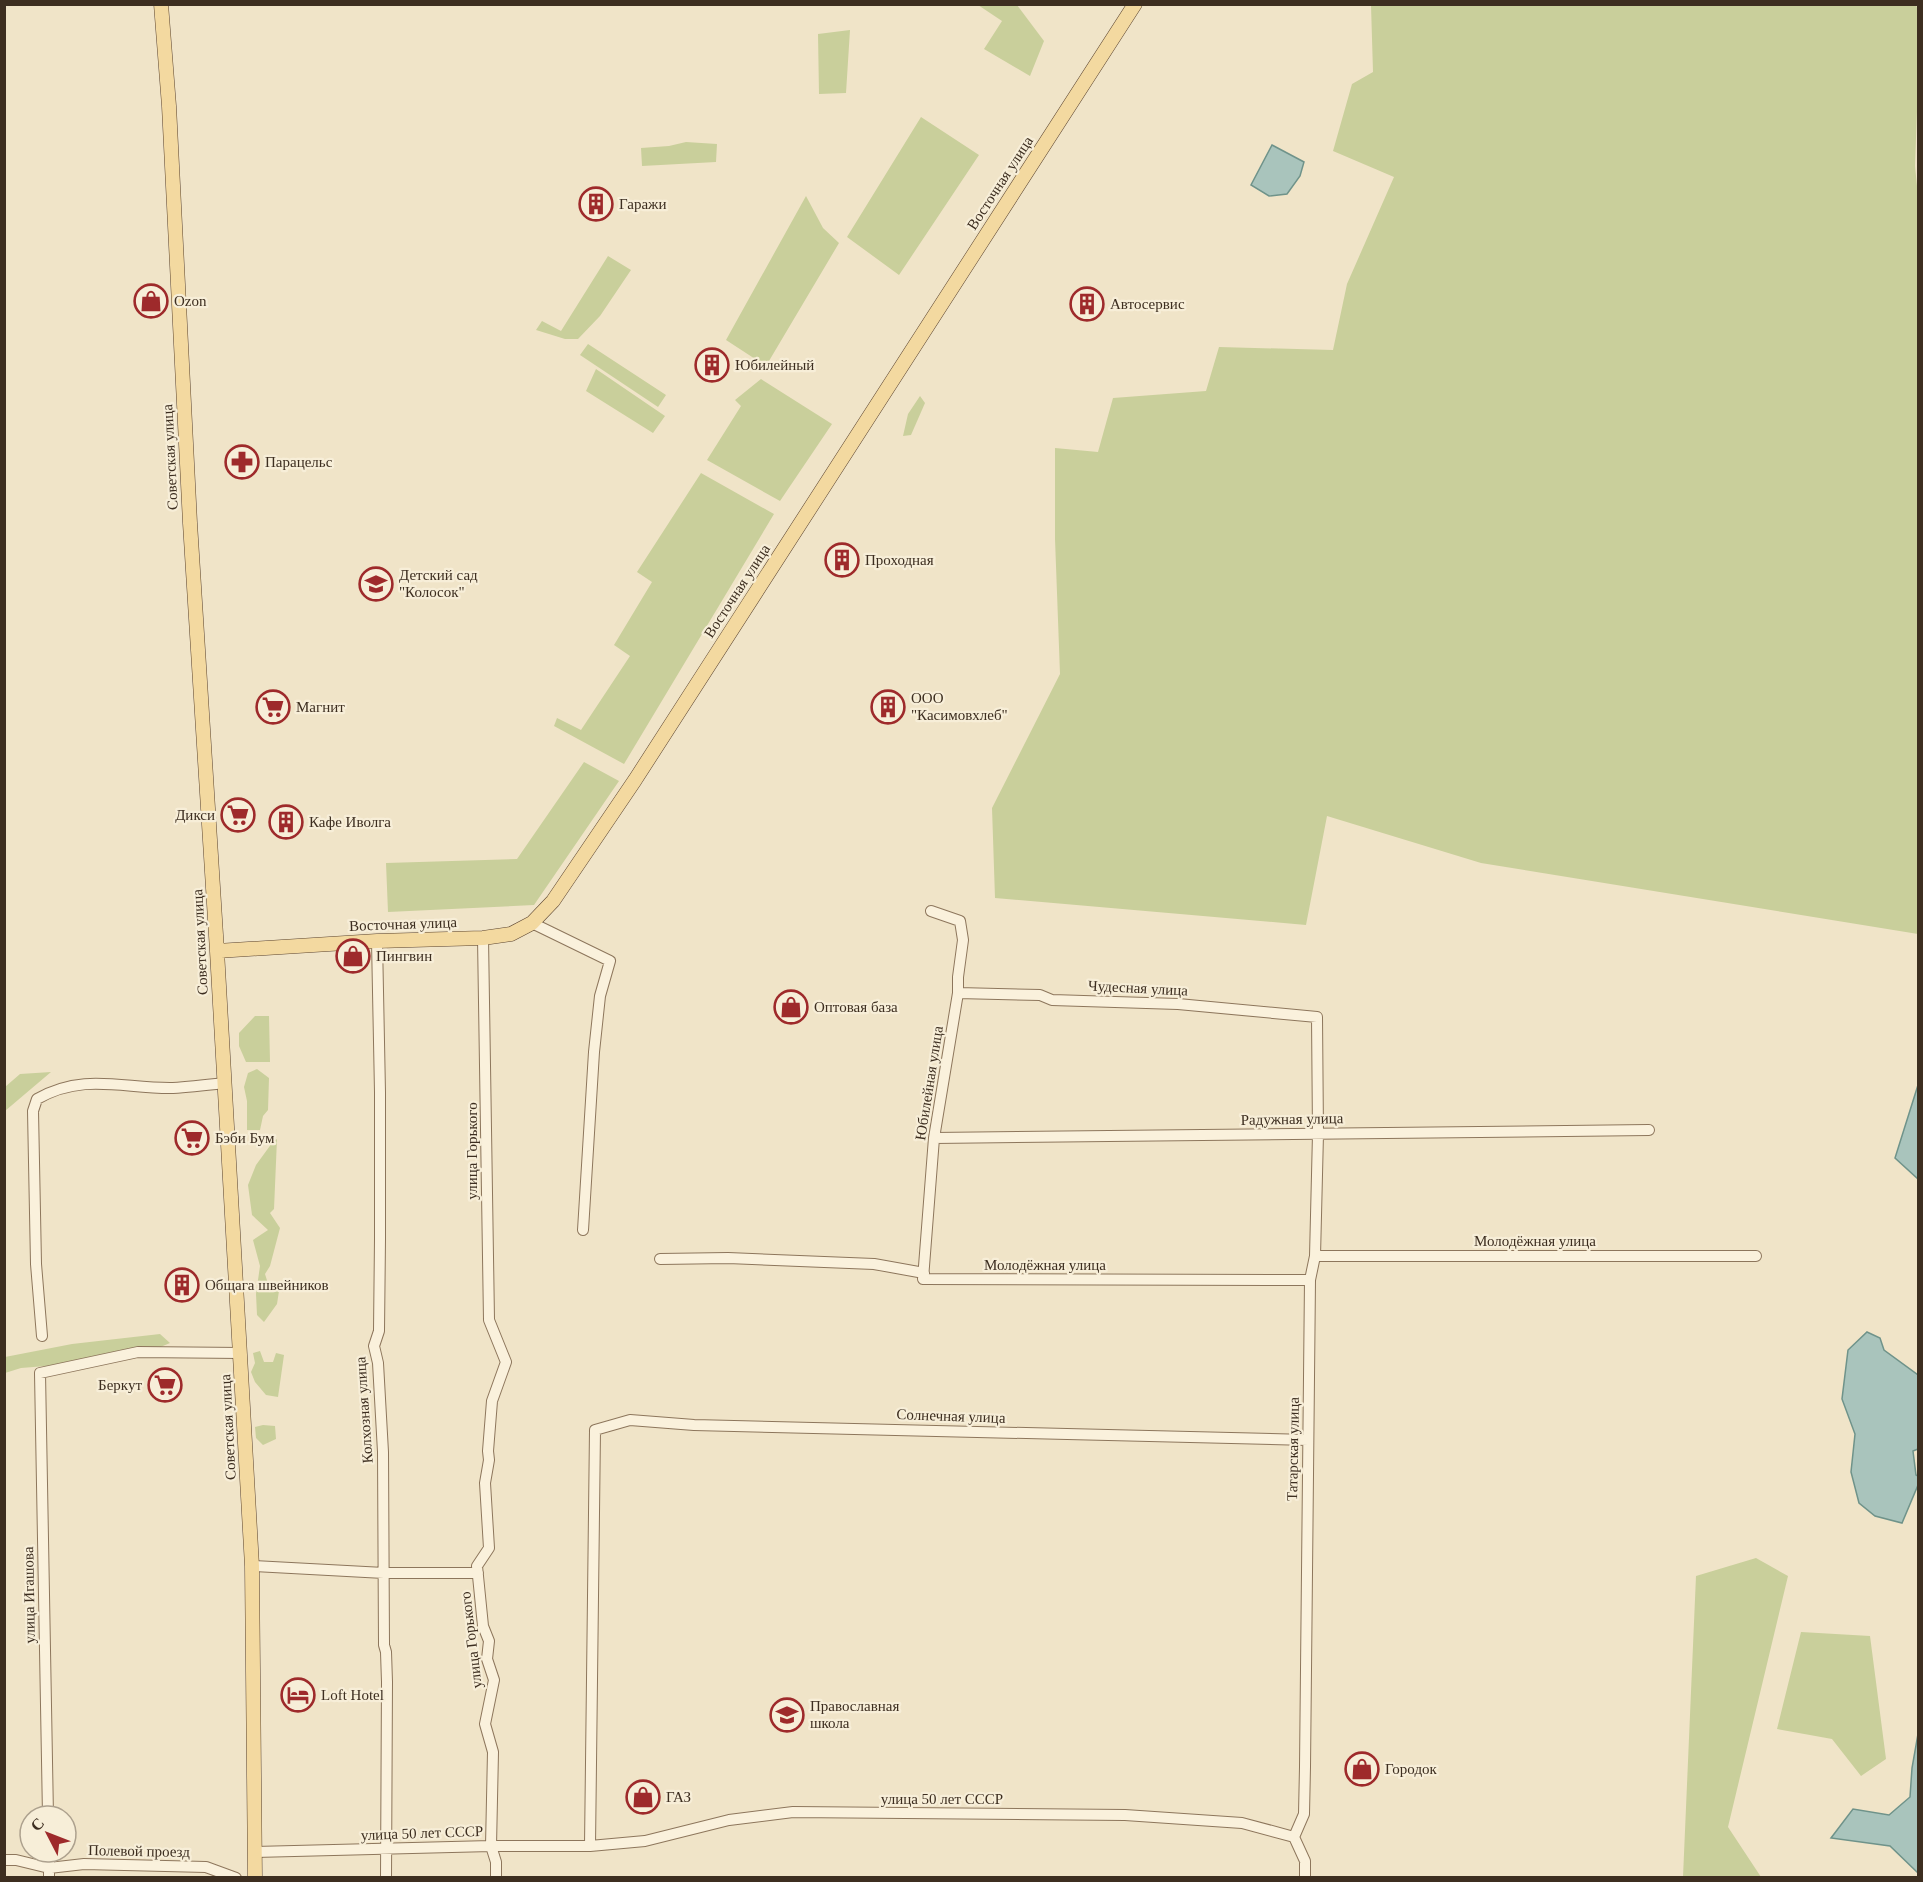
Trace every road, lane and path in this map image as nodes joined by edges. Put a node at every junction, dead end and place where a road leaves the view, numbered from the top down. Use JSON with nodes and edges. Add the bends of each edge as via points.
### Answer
{"nodes":[{"id":1,"x":161,"y":4,"type":"edge"},
{"id":2,"x":1135,"y":4,"type":"edge"},
{"id":3,"x":931,"y":912,"type":"dead end"},
{"id":4,"x":532,"y":923,"type":"junction"},
{"id":5,"x":483,"y":938,"type":"junction"},
{"id":6,"x":377,"y":941,"type":"junction"},
{"id":7,"x":218,"y":951,"type":"junction"},
{"id":8,"x":958,"y":993,"type":"junction"},
{"id":9,"x":1317,"y":1017,"type":"joint"},
{"id":10,"x":224,"y":1083,"type":"junction"},
{"id":11,"x":1649,"y":1130,"type":"dead end"},
{"id":12,"x":1317,"y":1134,"type":"junction"},
{"id":13,"x":934,"y":1138,"type":"junction"},
{"id":14,"x":583,"y":1230,"type":"dead end"},
{"id":15,"x":1315,"y":1256,"type":"junction"},
{"id":16,"x":1756,"y":1256,"type":"dead end"},
{"id":17,"x":660,"y":1259,"type":"dead end"},
{"id":18,"x":924,"y":1276,"type":"junction"},
{"id":19,"x":1310,"y":1280,"type":"junction"},
{"id":20,"x":42,"y":1336,"type":"dead end"},
{"id":21,"x":241,"y":1353,"type":"junction"},
{"id":22,"x":1308,"y":1440,"type":"junction"},
{"id":23,"x":252,"y":1566,"type":"junction"},
{"id":24,"x":384,"y":1573,"type":"junction"},
{"id":25,"x":478,"y":1573,"type":"junction"},
{"id":26,"x":48,"y":1804,"type":"edge"},
{"id":27,"x":1294,"y":1837,"type":"junction"},
{"id":28,"x":491,"y":1846,"type":"junction"},
{"id":29,"x":590,"y":1846,"type":"junction"},
{"id":30,"x":387,"y":1849,"type":"junction"},
{"id":31,"x":255,"y":1852,"type":"junction"},
{"id":32,"x":4,"y":1860,"type":"edge"},
{"id":33,"x":49,"y":1873,"type":"edge"},
{"id":34,"x":236,"y":1878,"type":"edge"},
{"id":35,"x":255,"y":1878,"type":"edge"},
{"id":36,"x":386,"y":1878,"type":"edge"},
{"id":37,"x":496,"y":1878,"type":"edge"},
{"id":38,"x":1305,"y":1878,"type":"edge"}],
"edges":[{"from":1,"to":7,"type":"main road","name":"Советская улица"},
{"from":2,"to":4,"type":"main road","name":"Восточная улица","via":[[635,780],[553,901]]},
{"from":3,"to":8,"type":"street","name":"Юбилейная улица","via":[[960,921],[963,939]]},
{"from":4,"to":5,"type":"main road","name":"Восточная улица","via":[[511,934]]},
{"from":4,"to":14,"type":"street","via":[[610,962],[600,996],[594,1052]]},
{"from":5,"to":6,"type":"main road","name":"Восточная улица"},
{"from":5,"to":25,"type":"street","name":"улица Горького","via":[[489,1320],[506,1362],[492,1401],[484,1482],[489,1548],[477,1566]]},
{"from":6,"to":7,"type":"main road","name":"Восточная улица"},
{"from":6,"to":24,"type":"street","name":"Колхозная улица","via":[[380,1239],[379,1331],[374,1346],[383,1452]]},
{"from":7,"to":10,"type":"main road","name":"Советская улица"},
{"from":8,"to":9,"type":"street","name":"Чудесная улица","via":[[1178,1004]]},
{"from":8,"to":13,"type":"street","name":"Юбилейная улица"},
{"from":9,"to":12,"type":"street","name":"Татарская улица"},
{"from":10,"to":20,"type":"street","via":[[172,1088],[82,1083],[38,1099],[33,1111],[36,1264]]},
{"from":10,"to":21,"type":"main road","name":"Советская улица"},
{"from":11,"to":12,"type":"street","name":"Радужная улица"},
{"from":12,"to":13,"type":"street","name":"Радужная улица"},
{"from":12,"to":15,"type":"street","name":"Татарская улица"},
{"from":13,"to":18,"type":"street","name":"Юбилейная улица"},
{"from":15,"to":16,"type":"street","name":"Молодёжная улица"},
{"from":15,"to":19,"type":"street","name":"Татарская улица"},
{"from":17,"to":18,"type":"street","via":[[873,1264]]},
{"from":18,"to":19,"type":"street","name":"Молодёжная улица"},
{"from":19,"to":22,"type":"street","name":"Татарская улица"},
{"from":21,"to":23,"type":"main road","name":"Советская улица"},
{"from":21,"to":26,"type":"street","name":"улица Игашова","via":[[138,1352],[39,1373]]},
{"from":22,"to":27,"type":"street","name":"Татарская улица","via":[[1304,1814]]},
{"from":22,"to":29,"type":"street","name":"Солнечная улица","via":[[694,1425],[630,1420],[595,1431]]},
{"from":23,"to":24,"type":"street"},
{"from":23,"to":31,"type":"main road","name":"Советская улица"},
{"from":24,"to":25,"type":"street"},
{"from":24,"to":30,"type":"street","name":"Колхозная улица"},
{"from":25,"to":28,"type":"street","name":"улица Горького","via":[[494,1680],[486,1724],[493,1752]]},
{"from":27,"to":29,"type":"street","name":"улица 50 лет СССР","via":[[1242,1823],[1125,1815],[793,1812],[729,1820],[645,1841]]},
{"from":27,"to":38,"type":"street","via":[[1305,1861]]},
{"from":28,"to":29,"type":"street","name":"улица 50 лет СССР"},
{"from":28,"to":30,"type":"street","name":"улица 50 лет СССР"},
{"from":28,"to":37,"type":"street","name":"улица Горького"},
{"from":30,"to":31,"type":"street","name":"улица 50 лет СССР"},
{"from":30,"to":36,"type":"street","name":"Колхозная улица"},
{"from":31,"to":35,"type":"main road","name":"Советская улица"},
{"from":32,"to":33,"type":"street","name":"Полевой проезд","via":[[16,1860]]},
{"from":33,"to":34,"type":"street","name":"Полевой проезд","via":[[84,1864],[206,1868]]}]}
